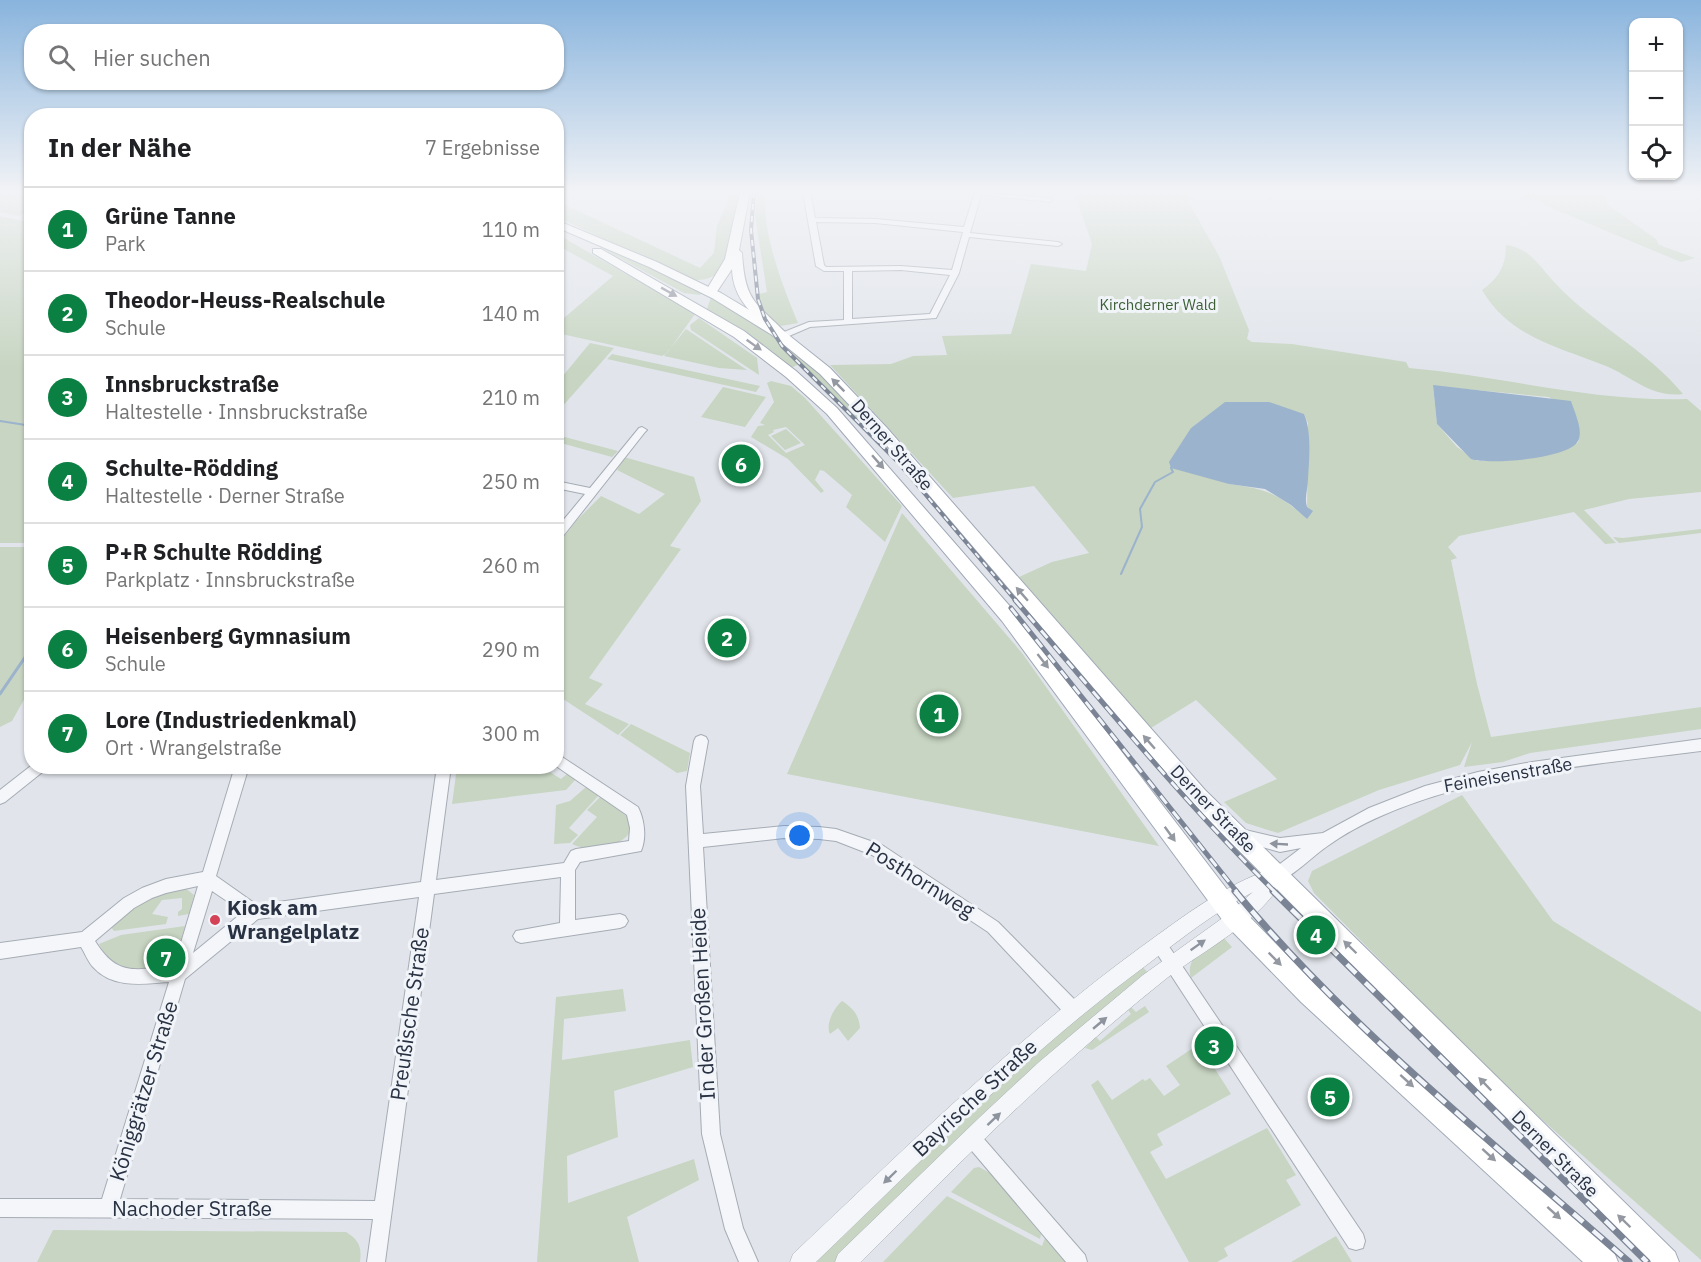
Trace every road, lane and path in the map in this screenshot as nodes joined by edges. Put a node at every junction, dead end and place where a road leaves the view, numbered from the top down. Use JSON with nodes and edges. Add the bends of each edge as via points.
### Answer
{"nodes":[{"id":1,"x":736,"y":250,"type":"joint"},
{"id":2,"x":600,"y":251,"type":"edge"},
{"id":3,"x":616,"y":251,"type":"edge"},
{"id":4,"x":817,"y":251,"type":"edge"},
{"id":5,"x":962,"y":251,"type":"edge"},
{"id":6,"x":728,"y":269,"type":"junction"},
{"id":7,"x":848,"y":269,"type":"junction"},
{"id":8,"x":955,"y":273,"type":"junction"},
{"id":9,"x":738,"y":281,"type":"junction"},
{"id":10,"x":687,"y":282,"type":"junction"},
{"id":11,"x":710,"y":294,"type":"junction"},
{"id":12,"x":692,"y":305,"type":"junction"},
{"id":13,"x":848,"y":320,"type":"junction"},
{"id":14,"x":783,"y":336,"type":"junction"},
{"id":15,"x":642,"y":430,"type":"dead end"},
{"id":16,"x":564,"y":486,"type":"edge"},
{"id":17,"x":592,"y":492,"type":"junction"},
{"id":18,"x":564,"y":527,"type":"edge"},
{"id":19,"x":701,"y":741,"type":"dead end"},
{"id":20,"x":1701,"y":745,"type":"edge"},
{"id":21,"x":564,"y":765,"type":"edge"},
{"id":22,"x":30,"y":774,"type":"edge"},
{"id":23,"x":239,"y":774,"type":"edge"},
{"id":24,"x":443,"y":774,"type":"edge"},
{"id":25,"x":0,"y":798,"type":"edge"},
{"id":26,"x":1234,"y":832,"type":"junction"},
{"id":27,"x":1325,"y":838,"type":"junction"},
{"id":28,"x":695,"y":841,"type":"junction"},
{"id":29,"x":568,"y":869,"type":"junction"},
{"id":30,"x":1277,"y":875,"type":"junction"},
{"id":31,"x":206,"y":878,"type":"junction"},
{"id":32,"x":427,"y":890,"type":"junction"},
{"id":33,"x":1228,"y":910,"type":"junction"},
{"id":34,"x":255,"y":912,"type":"junction"},
{"id":35,"x":620,"y":921,"type":"dead end"},
{"id":36,"x":567,"y":929,"type":"junction"},
{"id":37,"x":520,"y":936,"type":"dead end"},
{"id":38,"x":85,"y":939,"type":"junction"},
{"id":39,"x":1159,"y":944,"type":"junction"},
{"id":40,"x":0,"y":951,"type":"edge"},
{"id":41,"x":1172,"y":963,"type":"junction"},
{"id":42,"x":181,"y":973,"type":"junction"},
{"id":43,"x":1072,"y":1009,"type":"junction"},
{"id":44,"x":972,"y":1138,"type":"junction"},
{"id":45,"x":0,"y":1208,"type":"edge"},
{"id":46,"x":108,"y":1209,"type":"junction"},
{"id":47,"x":383,"y":1210,"type":"junction"},
{"id":48,"x":1356,"y":1240,"type":"dead end"},
{"id":49,"x":376,"y":1262,"type":"edge"},
{"id":50,"x":749,"y":1262,"type":"edge"},
{"id":51,"x":801,"y":1262,"type":"edge"},
{"id":52,"x":846,"y":1262,"type":"edge"},
{"id":53,"x":1078,"y":1262,"type":"edge"},
{"id":54,"x":1605,"y":1262,"type":"edge"},
{"id":55,"x":1665,"y":1262,"type":"edge"}],
"edges":[{"from":1,"to":6,"type":"main road"},
{"from":1,"to":9,"type":"main road"},
{"from":2,"to":12,"type":"main road","name":"Derner Straße","one_way":true},
{"from":3,"to":10,"type":"main road","name":"Derner Straße"},
{"from":4,"to":7,"type":"street","via":[[820,266],[829,270]]},
{"from":5,"to":8,"type":"street"},
{"from":6,"to":10,"type":"main road","via":[[709,281]]},
{"from":6,"to":11,"type":"main road"},
{"from":7,"to":8,"type":"street"},
{"from":7,"to":13,"type":"street"},
{"from":8,"to":13,"type":"street","via":[[933,316]]},
{"from":9,"to":11,"type":"main road"},
{"from":9,"to":14,"type":"main road","via":[[746,301]]},
{"from":10,"to":11,"type":"main road","name":"Derner Straße"},
{"from":11,"to":12,"type":"main road"},
{"from":11,"to":14,"type":"main road","name":"Derner Straße"},
{"from":12,"to":33,"type":"main road","name":"Derner Straße","one_way":true,"via":[[761,350],[809,389],[853,434],[1008,616]]},
{"from":13,"to":14,"type":"street","via":[[808,325]]},
{"from":26,"to":14,"type":"main road","name":"Derner Straße","one_way":true,"via":[[1166,761],[882,431],[824,370]]},
{"from":15,"to":17,"type":"street"},
{"from":16,"to":17,"type":"street"},
{"from":17,"to":18,"type":"street"},
{"from":19,"to":28,"type":"street","name":"In der Großen Heide","via":[[693,778]]},
{"from":20,"to":27,"type":"street","name":"Feineisenstraße","via":[[1488,775],[1437,787],[1402,799]]},
{"from":21,"to":29,"type":"street","via":[[633,812],[637,828],[636,846],[576,856]]},
{"from":22,"to":25,"type":"street"},
{"from":23,"to":31,"type":"street","name":"Königgrätzer Straße"},
{"from":24,"to":32,"type":"street","name":"Preußische Straße"},
{"from":27,"to":26,"type":"street","name":"Feineisenstraße","one_way":true,"via":[[1280,845]]},
{"from":26,"to":30,"type":"main road","name":"Derner Straße"},
{"from":27,"to":30,"type":"street","name":"Feineisenstraße"},
{"from":28,"to":43,"type":"street","name":"Posthornweg","via":[[819,832],[878,850],[993,927]]},
{"from":28,"to":50,"type":"street","name":"In der Großen Heide","via":[[711,1134],[734,1229]]},
{"from":29,"to":32,"type":"street"},
{"from":29,"to":36,"type":"street"},
{"from":30,"to":33,"type":"street","name":"Feineisenstraße","via":[[1269,888]]},
{"from":55,"to":30,"type":"main road","name":"Derner Straße","one_way":true},
{"from":31,"to":34,"type":"street"},
{"from":31,"to":38,"type":"street","via":[[147,893]]},
{"from":31,"to":42,"type":"street","name":"Königgrätzer Straße"},
{"from":32,"to":34,"type":"street"},
{"from":32,"to":47,"type":"street","name":"Preußische Straße"},
{"from":33,"to":39,"type":"street","name":"Bayrische Straße"},
{"from":41,"to":33,"type":"street","name":"Bayrische Straße","one_way":true},
{"from":33,"to":54,"type":"main road","name":"Derner Straße","one_way":true,"via":[[1309,994]]},
{"from":34,"to":42,"type":"street"},
{"from":35,"to":36,"type":"street"},
{"from":36,"to":37,"type":"street"},
{"from":38,"to":40,"type":"street"},
{"from":38,"to":42,"type":"street","via":[[99,962],[112,971],[129,976]]},
{"from":39,"to":41,"type":"street"},
{"from":39,"to":43,"type":"street","name":"Bayrische Straße"},
{"from":44,"to":41,"type":"street","name":"Bayrische Straße","one_way":true},
{"from":41,"to":48,"type":"street"},
{"from":42,"to":46,"type":"street","name":"Königgrätzer Straße"},
{"from":43,"to":51,"type":"street","name":"Bayrische Straße","one_way":true},
{"from":44,"to":52,"type":"street","name":"Bayrische Straße"},
{"from":44,"to":53,"type":"street"},
{"from":45,"to":46,"type":"street","name":"Nachoder Straße"},
{"from":46,"to":47,"type":"street","name":"Nachoder Straße"},
{"from":47,"to":49,"type":"street","name":"Preußische Straße"}]}
